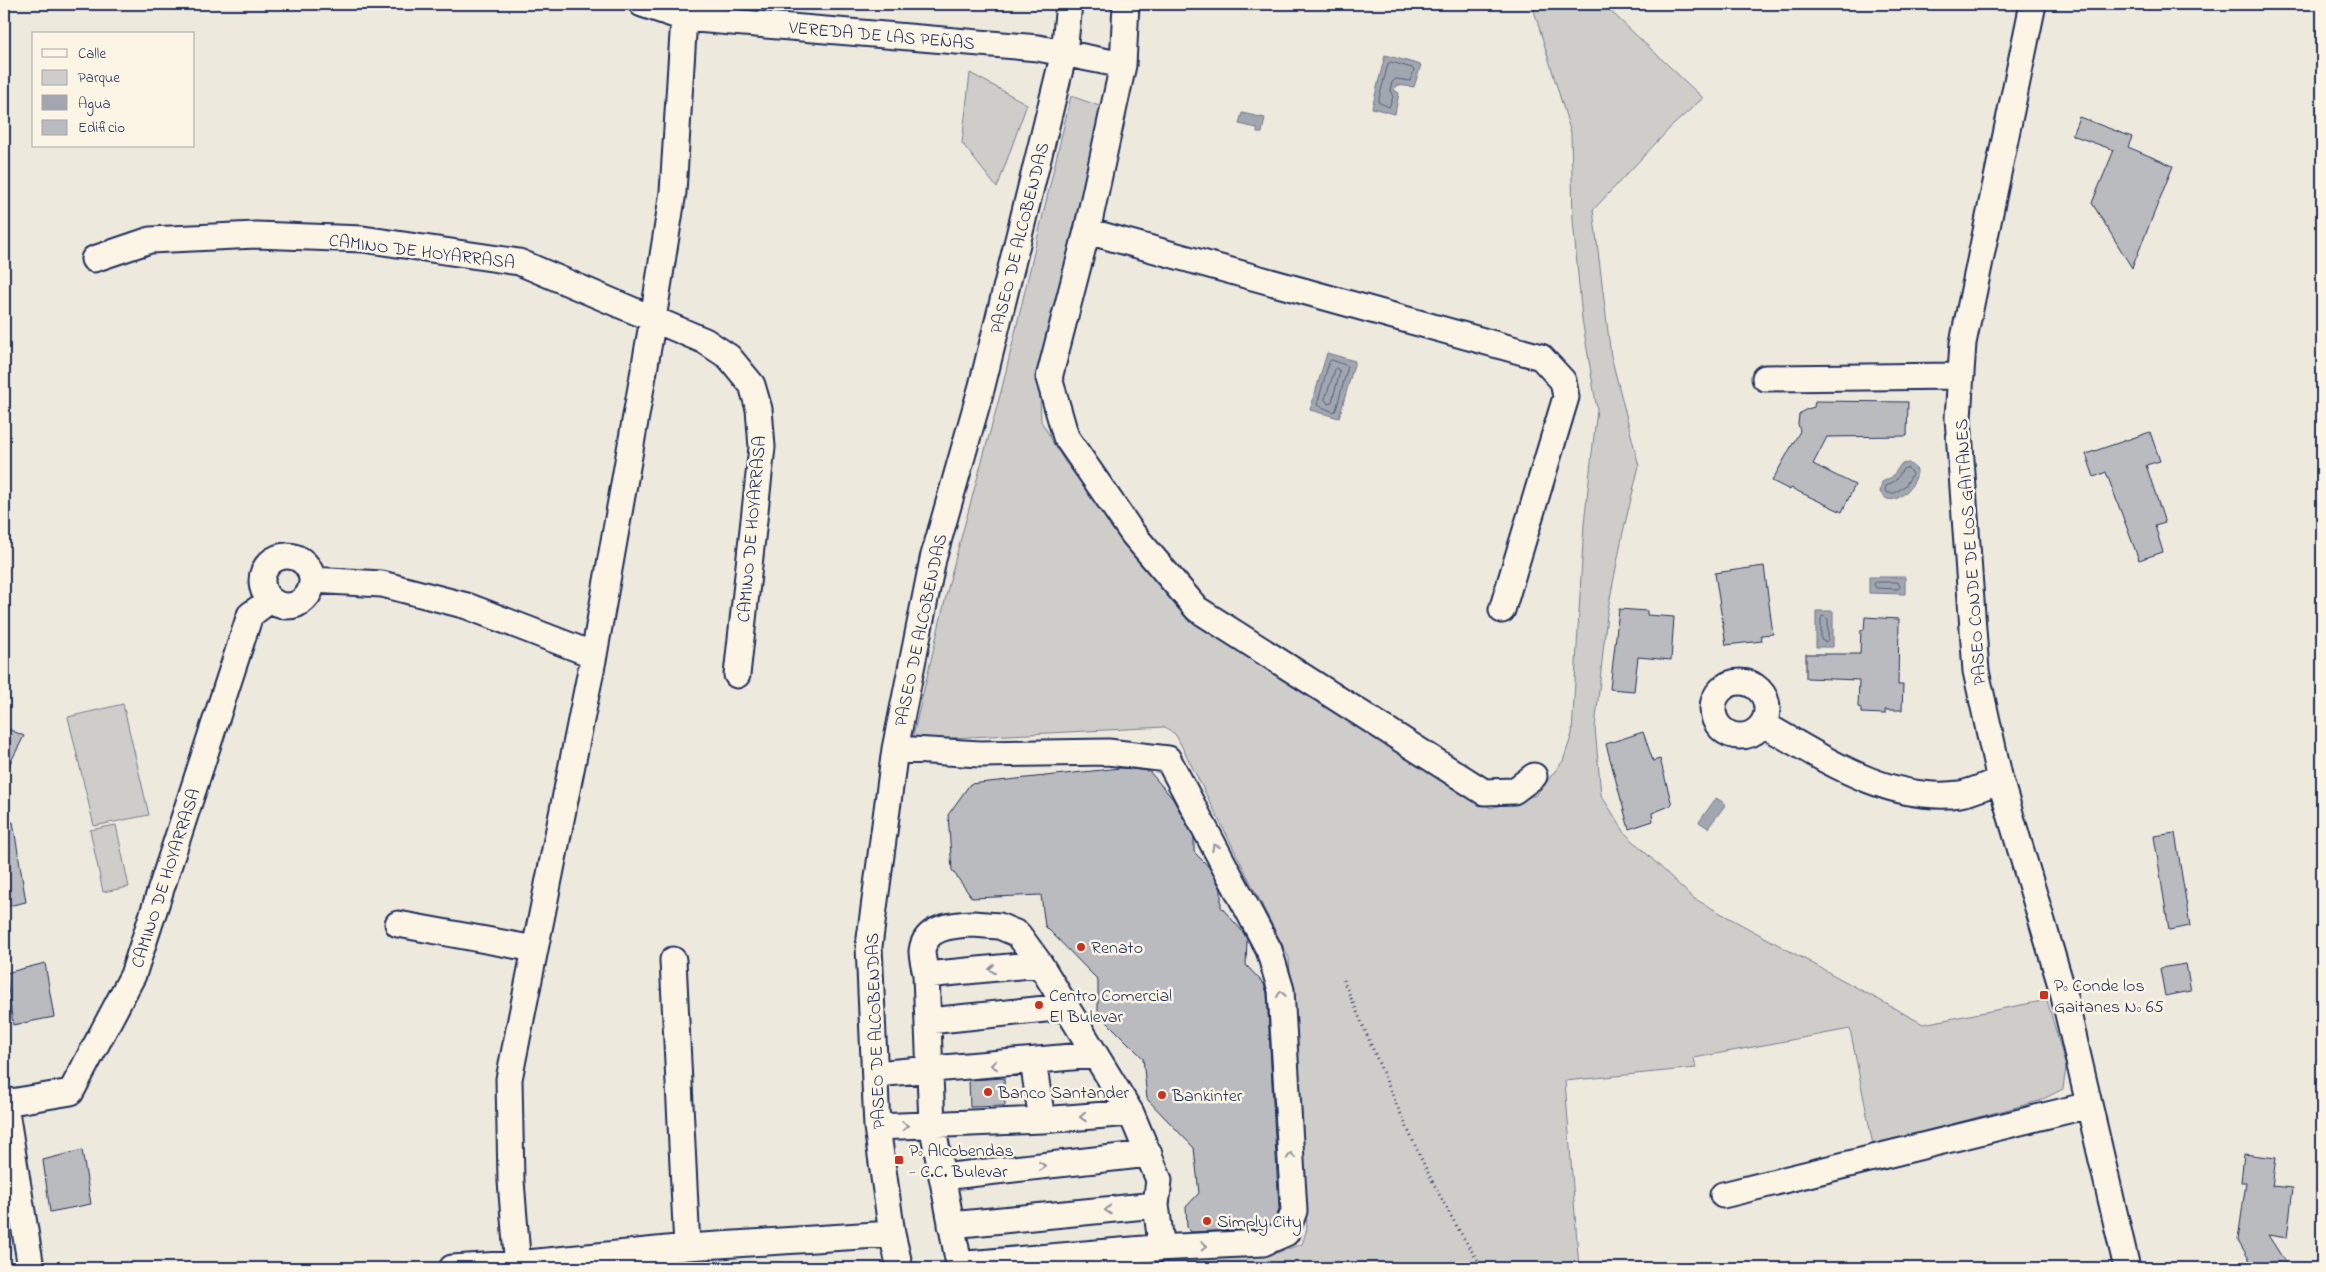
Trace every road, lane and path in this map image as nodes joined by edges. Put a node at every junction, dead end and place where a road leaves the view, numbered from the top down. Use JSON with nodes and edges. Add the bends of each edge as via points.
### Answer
{"nodes":[{"id":1,"x":642,"y":4,"type":"edge"},
{"id":2,"x":1070,"y":4,"type":"edge"},
{"id":3,"x":1126,"y":4,"type":"edge"},
{"id":4,"x":2033,"y":4,"type":"edge"},
{"id":5,"x":683,"y":11,"type":"edge"},
{"id":6,"x":1064,"y":53,"type":"junction"},
{"id":7,"x":1123,"y":65,"type":"junction"},
{"id":8,"x":1087,"y":231,"type":"junction"},
{"id":9,"x":94,"y":258,"type":"dead end"},
{"id":10,"x":653,"y":319,"type":"junction"},
{"id":11,"x":1961,"y":376,"type":"junction"},
{"id":12,"x":1765,"y":378,"type":"dead end"},
{"id":13,"x":312,"y":580,"type":"junction"},
{"id":14,"x":270,"y":600,"type":"junction"},
{"id":15,"x":1502,"y":610,"type":"dead end"},
{"id":16,"x":594,"y":655,"type":"junction"},
{"id":17,"x":737,"y":675,"type":"dead end"},
{"id":18,"x":1763,"y":724,"type":"dead end"},
{"id":19,"x":895,"y":749,"type":"junction"},
{"id":20,"x":1534,"y":776,"type":"dead end"},
{"id":21,"x":2000,"y":780,"type":"junction"},
{"id":22,"x":398,"y":924,"type":"dead end"},
{"id":23,"x":535,"y":949,"type":"junction"},
{"id":24,"x":674,"y":960,"type":"dead end"},
{"id":25,"x":1040,"y":964,"type":"junction"},
{"id":26,"x":926,"y":975,"type":"junction"},
{"id":27,"x":1343,"y":980,"type":"dead end"},
{"id":28,"x":1065,"y":1007,"type":"junction"},
{"id":29,"x":929,"y":1022,"type":"junction"},
{"id":30,"x":1095,"y":1055,"type":"junction"},
{"id":31,"x":1033,"y":1061,"type":"junction"},
{"id":32,"x":930,"y":1070,"type":"junction"},
{"id":33,"x":875,"y":1074,"type":"junction"},
{"id":34,"x":4,"y":1101,"type":"edge"},
{"id":35,"x":2089,"y":1105,"type":"junction"},
{"id":36,"x":1131,"y":1113,"type":"junction"},
{"id":37,"x":1042,"y":1120,"type":"junction"},
{"id":38,"x":932,"y":1124,"type":"junction"},
{"id":39,"x":877,"y":1127,"type":"junction"},
{"id":40,"x":1149,"y":1154,"type":"junction"},
{"id":41,"x":942,"y":1177,"type":"junction"},
{"id":42,"x":1723,"y":1195,"type":"dead end"},
{"id":43,"x":1156,"y":1205,"type":"junction"},
{"id":44,"x":951,"y":1225,"type":"junction"},
{"id":45,"x":892,"y":1234,"type":"junction"},
{"id":46,"x":687,"y":1247,"type":"junction"},
{"id":47,"x":1156,"y":1248,"type":"junction"},
{"id":48,"x":518,"y":1266,"type":"edge"},
{"id":49,"x":31,"y":1268,"type":"edge"},
{"id":50,"x":452,"y":1268,"type":"edge"},
{"id":51,"x":900,"y":1268,"type":"edge"},
{"id":52,"x":1483,"y":1268,"type":"edge"},
{"id":53,"x":2127,"y":1268,"type":"edge"}],
"edges":[{"from":1,"to":5,"type":"street","name":"VEREDA DE LAS PEÑAS"},
{"from":2,"to":6,"type":"street","name":"PASEO DE ALCOBENDAS"},
{"from":3,"to":7,"type":"street"},
{"from":4,"to":11,"type":"street","name":"PASEO CONDE DE LOS GAITANES","via":[[1963,343]]},
{"from":5,"to":6,"type":"street","name":"VEREDA DE LAS PEÑAS"},
{"from":5,"to":10,"type":"street","via":[[674,192]]},
{"from":6,"to":7,"type":"street","name":"VEREDA DE LAS PEÑAS"},
{"from":6,"to":19,"type":"street","name":"PASEO DE ALCOBENDAS","via":[[982,386],[933,559]]},
{"from":7,"to":8,"type":"street"},
{"from":8,"to":15,"type":"street","via":[[1541,357],[1563,381],[1566,397]]},
{"from":8,"to":20,"type":"street","via":[[1049,378],[1066,437],[1133,534],[1197,609],[1484,792],[1514,791]]},
{"from":9,"to":10,"type":"street","name":"CAMINO DE HOYARRASA","via":[[150,240],[256,235],[362,239],[519,262]]},
{"from":10,"to":16,"type":"street"},
{"from":10,"to":17,"type":"street","name":"CAMINO DE HOYARRASA","via":[[706,341],[729,358],[752,385],[760,409],[762,447]]},
{"from":11,"to":12,"type":"street"},
{"from":11,"to":21,"type":"street","name":"PASEO CONDE DE LOS GAITANES","via":[[1958,418],[1976,671]]},
{"from":13,"to":14,"type":"street","via":[[305,598],[297,604],[278,605]]},
{"from":13,"to":14,"type":"street","via":[[303,562],[286,556],[276,558],[268,564],[261,582]]},
{"from":13,"to":16,"type":"street","via":[[382,584],[467,606]]},
{"from":14,"to":34,"type":"street","name":"CAMINO DE HOYARRASA","via":[[250,615],[134,975],[70,1092]]},
{"from":16,"to":23,"type":"street"},
{"from":18,"to":21,"type":"street","via":[[1850,774],[1886,786],[1932,795],[1962,794]]},
{"from":19,"to":33,"type":"street","name":"PASEO DE ALCOBENDAS","via":[[868,946]]},
{"from":47,"to":19,"type":"street","one_way":true,"via":[[1263,1243],[1286,1232],[1290,1224],[1294,1211],[1281,990],[1269,950],[1168,759],[1108,752],[980,754]]},
{"from":21,"to":35,"type":"street","name":"PASEO CONDE DE LOS GAITANES","via":[[2063,992]]},
{"from":22,"to":23,"type":"street"},
{"from":23,"to":48,"type":"street","via":[[509,1079],[511,1181]]},
{"from":24,"to":46,"type":"street"},
{"from":25,"to":26,"type":"street","one_way":true},
{"from":25,"to":26,"type":"street","via":[[1018,934],[999,926],[950,925],[931,933],[922,950]]},
{"from":25,"to":28,"type":"street"},
{"from":26,"to":29,"type":"street"},
{"from":27,"to":52,"type":"path","via":[[1424,1161],[1466,1244]]},
{"from":28,"to":29,"type":"street"},
{"from":28,"to":30,"type":"street"},
{"from":29,"to":32,"type":"street"},
{"from":30,"to":31,"type":"street"},
{"from":30,"to":36,"type":"street"},
{"from":31,"to":32,"type":"street","one_way":true},
{"from":31,"to":37,"type":"street"},
{"from":32,"to":33,"type":"street"},
{"from":32,"to":38,"type":"street"},
{"from":33,"to":39,"type":"street","name":"PASEO DE ALCOBENDAS"},
{"from":34,"to":49,"type":"street"},
{"from":35,"to":42,"type":"street"},
{"from":35,"to":53,"type":"street","name":"PASEO CONDE DE LOS GAITANES"},
{"from":36,"to":37,"type":"street","one_way":true},
{"from":36,"to":40,"type":"street"},
{"from":37,"to":38,"type":"street"},
{"from":39,"to":38,"type":"street","one_way":true},
{"from":38,"to":41,"type":"street"},
{"from":39,"to":45,"type":"street","name":"PASEO DE ALCOBENDAS"},
{"from":41,"to":40,"type":"street","one_way":true},
{"from":40,"to":43,"type":"street","via":[[1159,1180]]},
{"from":41,"to":44,"type":"street"},
{"from":43,"to":44,"type":"street","one_way":true},
{"from":43,"to":47,"type":"street","via":[[1160,1235]]},
{"from":44,"to":47,"type":"street","via":[[958,1259],[967,1264]]},
{"from":45,"to":46,"type":"street"},
{"from":45,"to":51,"type":"street","name":"PASEO DE ALCOBENDAS"},
{"from":46,"to":48,"type":"street"},
{"from":48,"to":50,"type":"street"}]}
